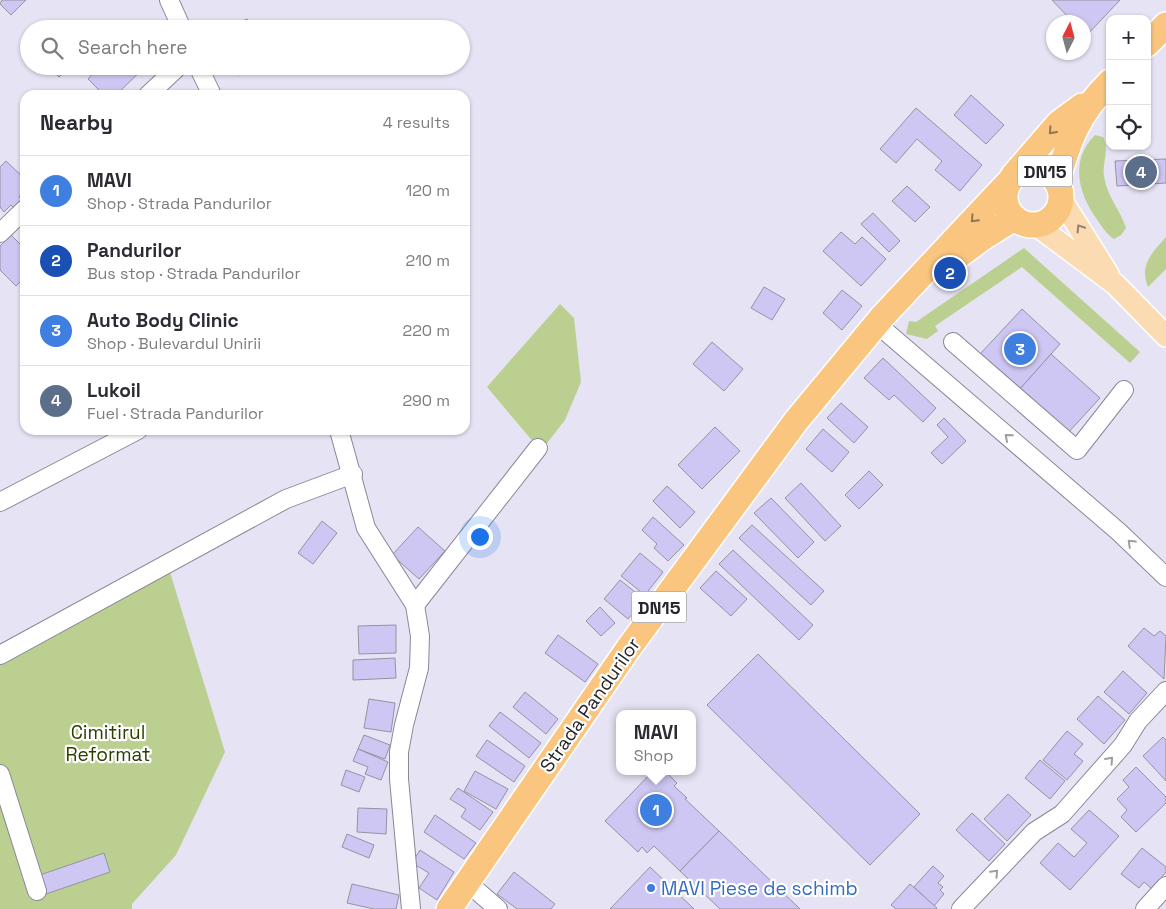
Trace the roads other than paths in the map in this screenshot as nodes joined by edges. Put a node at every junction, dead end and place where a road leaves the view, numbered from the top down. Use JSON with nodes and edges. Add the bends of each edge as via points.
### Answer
{"nodes":[{"id":1,"x":169,"y":0,"type":"edge"},
{"id":2,"x":178,"y":20,"type":"edge"},
{"id":3,"x":1166,"y":25,"type":"edge"},
{"id":4,"x":1151,"y":40,"type":"edge"},
{"id":5,"x":169,"y":75,"type":"edge"},
{"id":6,"x":202,"y":75,"type":"edge"},
{"id":7,"x":1106,"y":86,"type":"edge"},
{"id":8,"x":153,"y":90,"type":"edge"},
{"id":9,"x":210,"y":90,"type":"edge"},
{"id":10,"x":1090,"y":101,"type":"junction"},
{"id":11,"x":1010,"y":180,"type":"junction"},
{"id":12,"x":1059,"y":191,"type":"junction"},
{"id":13,"x":20,"y":214,"type":"edge"},
{"id":14,"x":1025,"y":222,"type":"junction"},
{"id":15,"x":0,"y":233,"type":"edge"},
{"id":16,"x":1115,"y":284,"type":"junction"},
{"id":17,"x":880,"y":320,"type":"junction"},
{"id":18,"x":1166,"y":336,"type":"edge"},
{"id":19,"x":953,"y":342,"type":"dead end"},
{"id":20,"x":1124,"y":390,"type":"dead end"},
{"id":21,"x":128,"y":435,"type":"edge"},
{"id":22,"x":340,"y":435,"type":"edge"},
{"id":23,"x":538,"y":448,"type":"dead end"},
{"id":24,"x":352,"y":474,"type":"junction"},
{"id":25,"x":0,"y":502,"type":"edge"},
{"id":26,"x":1166,"y":577,"type":"edge"},
{"id":27,"x":415,"y":605,"type":"junction"},
{"id":28,"x":0,"y":655,"type":"edge"},
{"id":29,"x":1166,"y":691,"type":"edge"},
{"id":30,"x":0,"y":774,"type":"edge"},
{"id":31,"x":467,"y":882,"type":"junction"},
{"id":32,"x":1166,"y":886,"type":"edge"},
{"id":33,"x":36,"y":891,"type":"dead end"},
{"id":34,"x":411,"y":909,"type":"edge"},
{"id":35,"x":450,"y":909,"type":"edge"},
{"id":36,"x":498,"y":909,"type":"edge"},
{"id":37,"x":961,"y":909,"type":"edge"},
{"id":38,"x":1146,"y":909,"type":"edge"}],
"edges":[{"from":1,"to":2,"type":"street"},
{"from":3,"to":4,"type":"highway"},
{"from":5,"to":8,"type":"street"},
{"from":6,"to":9,"type":"street"},
{"from":7,"to":10,"type":"highway","name":"Strada Pandurilor","number":"DN15"},
{"from":10,"to":11,"type":"highway","name":"Strada Pandurilor","number":"DN15","one_way":true,"via":[[1059,123]]},
{"from":10,"to":12,"type":"highway","name":"Strada Pandurilor","number":"DN15","via":[[1072,135]]},
{"from":11,"to":12,"type":"highway","number":"DN15","via":[[1020,171],[1037,168],[1045,171]]},
{"from":11,"to":14,"type":"highway","number":"DN15","via":[[1005,202]]},
{"from":11,"to":17,"type":"highway","name":"Strada Pandurilor","number":"DN15","one_way":true},
{"from":12,"to":14,"type":"highway","number":"DN15","via":[[1059,209],[1053,217]]},
{"from":16,"to":12,"type":"main road","one_way":true},
{"from":13,"to":15,"type":"street"},
{"from":14,"to":16,"type":"main road"},
{"from":14,"to":17,"type":"highway","name":"Strada Pandurilor","number":"DN15","via":[[957,256]]},
{"from":16,"to":18,"type":"main road"},
{"from":26,"to":17,"type":"street","one_way":true,"via":[[1120,532]]},
{"from":17,"to":31,"type":"highway","name":"Strada Pandurilor","number":"DN15","via":[[796,420],[628,648]]},
{"from":19,"to":20,"type":"street","via":[[1077,450]]},
{"from":21,"to":25,"type":"street"},
{"from":22,"to":24,"type":"street"},
{"from":23,"to":27,"type":"street"},
{"from":24,"to":27,"type":"street","via":[[366,528]]},
{"from":24,"to":28,"type":"street","via":[[286,499]]},
{"from":27,"to":34,"type":"street","via":[[420,636],[419,668],[404,725],[399,761]]},
{"from":37,"to":29,"type":"street","one_way":true,"via":[[1034,832],[1062,814],[1124,745],[1138,721]]},
{"from":30,"to":33,"type":"street"},
{"from":31,"to":35,"type":"highway","name":"Strada Pandurilor","number":"DN15"},
{"from":31,"to":36,"type":"street"},
{"from":32,"to":38,"type":"street"}]}
